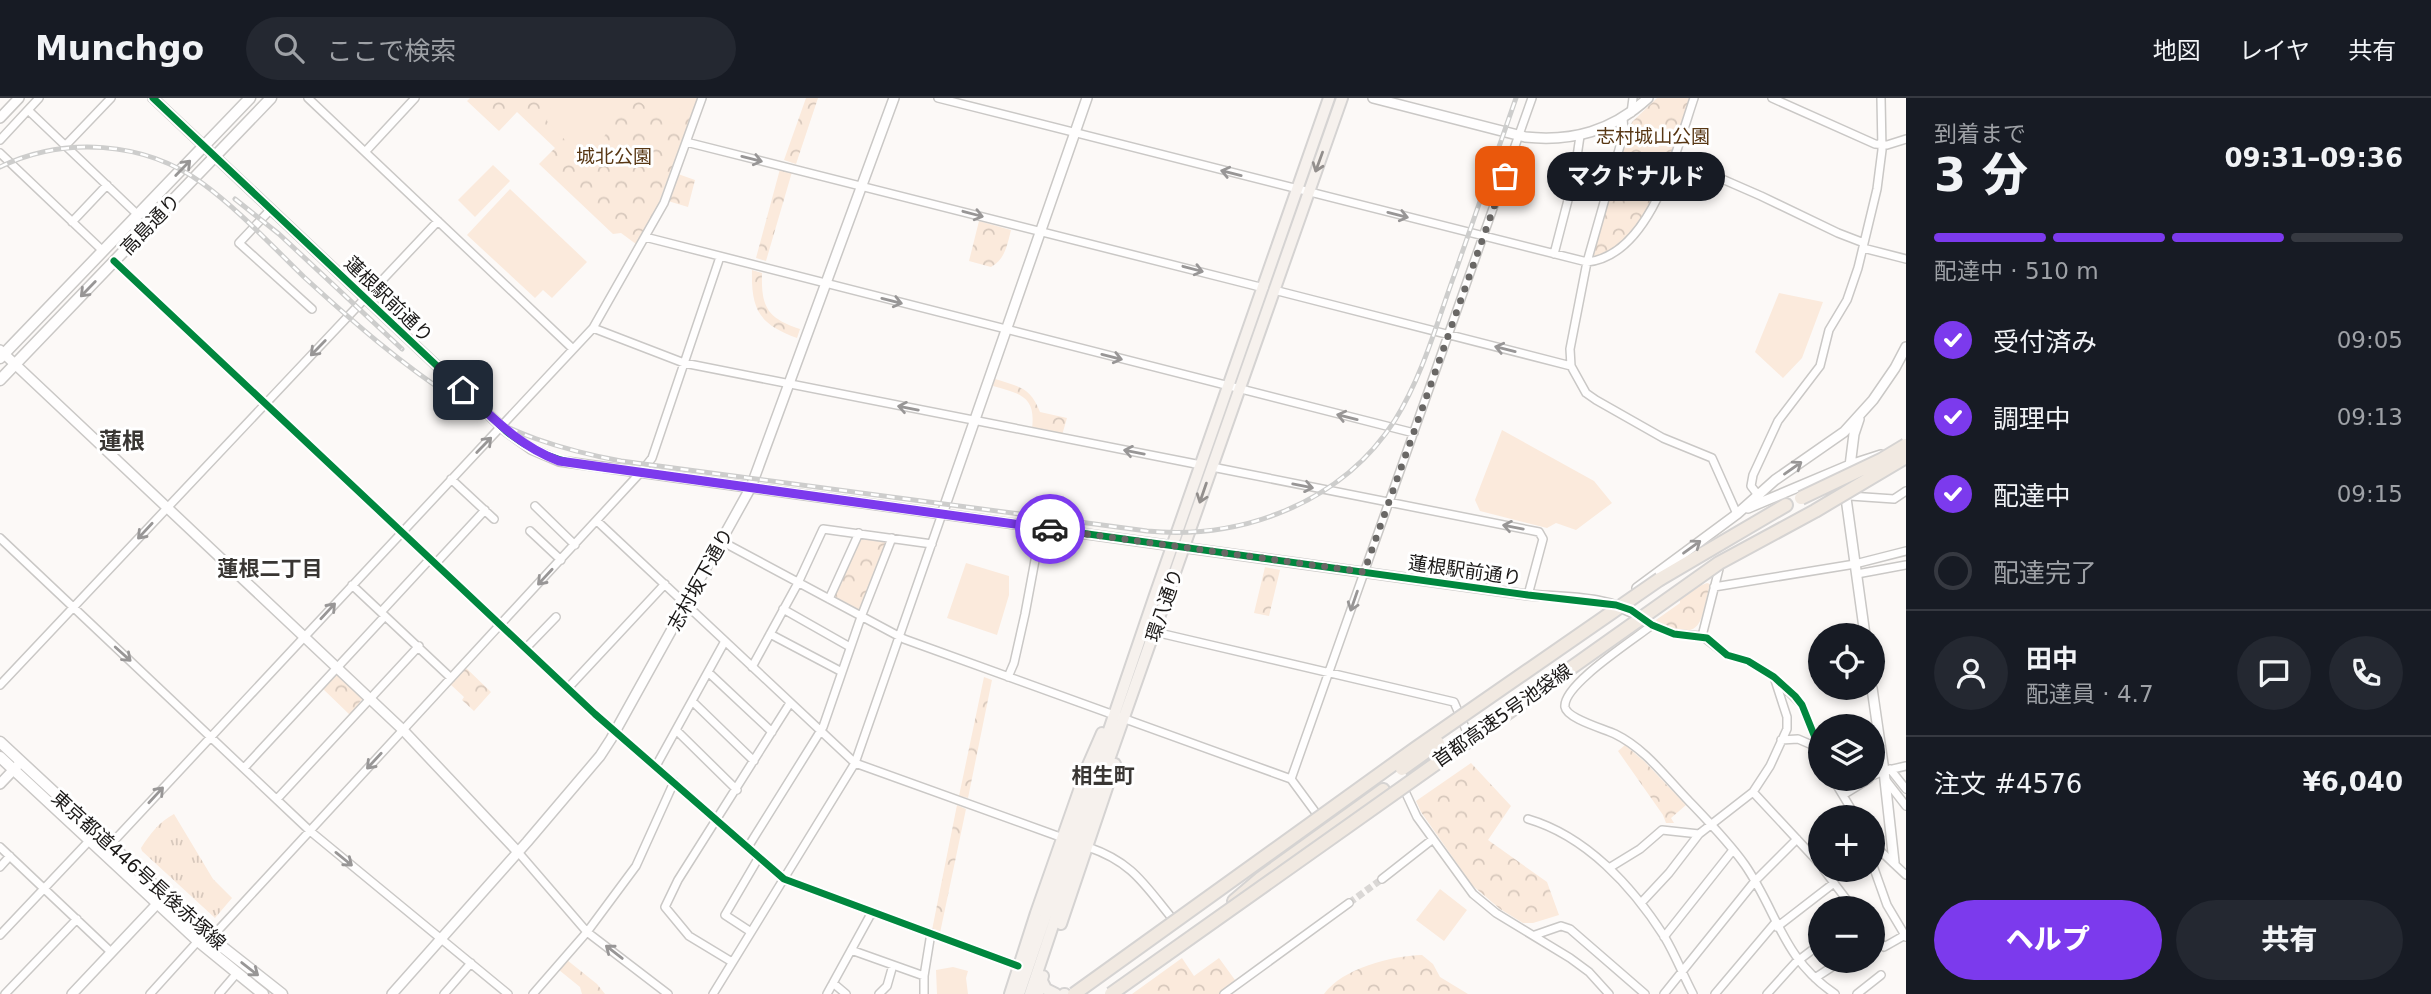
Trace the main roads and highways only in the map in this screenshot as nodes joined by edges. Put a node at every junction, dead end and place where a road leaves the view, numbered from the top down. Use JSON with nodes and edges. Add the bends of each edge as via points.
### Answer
{"nodes":[{"id":1,"x":250,"y":98,"type":"edge"},
{"id":2,"x":271,"y":98,"type":"edge"},
{"id":3,"x":1329,"y":98,"type":"edge"},
{"id":4,"x":1342,"y":98,"type":"edge"},
{"id":5,"x":1302,"y":191,"type":"junction"},
{"id":6,"x":1,"y":354,"type":"edge"},
{"id":7,"x":0,"y":380,"type":"edge"},
{"id":8,"x":1904,"y":451,"type":"edge"},
{"id":9,"x":1207,"y":466,"type":"junction"},
{"id":10,"x":1801,"y":498,"type":"dead end"},
{"id":11,"x":1786,"y":505,"type":"dead end"},
{"id":12,"x":1702,"y":574,"type":"junction"},
{"id":13,"x":1650,"y":585,"type":"junction"},
{"id":14,"x":1120,"y":719,"type":"junction"},
{"id":15,"x":0,"y":741,"type":"edge"},
{"id":16,"x":0,"y":757,"type":"edge"},
{"id":17,"x":17,"y":766,"type":"junction"},
{"id":18,"x":1308,"y":841,"type":"junction"},
{"id":19,"x":1201,"y":896,"type":"road end"},
{"id":20,"x":1212,"y":921,"type":"road end"},
{"id":21,"x":1042,"y":981,"type":"junction"},
{"id":22,"x":262,"y":993,"type":"edge"},
{"id":23,"x":282,"y":994,"type":"edge"},
{"id":24,"x":1010,"y":994,"type":"edge"},
{"id":25,"x":1019,"y":994,"type":"edge"},
{"id":26,"x":1030,"y":994,"type":"edge"},
{"id":27,"x":1038,"y":994,"type":"edge"},
{"id":28,"x":1056,"y":994,"type":"edge"},
{"id":29,"x":1074,"y":994,"type":"edge"},
{"id":30,"x":1112,"y":994,"type":"edge"}],
"edges":[{"from":6,"to":1,"type":"main road","name":"高島通り","one_way":true},
{"from":2,"to":7,"type":"main road","name":"高島通り","one_way":true},
{"from":3,"to":5,"type":"main road","name":"環八通り"},
{"from":4,"to":5,"type":"main road","name":"環八通り","one_way":true},
{"from":5,"to":9,"type":"main road","name":"環八通り"},
{"from":8,"to":10,"type":"highway","bridge":true},
{"from":8,"to":12,"type":"highway","name":"首都高速5号池袋線","bridge":true},
{"from":9,"to":14,"type":"main road","name":"環八通り","one_way":true,"via":[[1185,548]]},
{"from":9,"to":14,"type":"main road","name":"環八通り","via":[[1172,546]]},
{"from":11,"to":13,"type":"highway","name":"首都高速5号池袋線"},
{"from":12,"to":18,"type":"highway","bridge":true,"via":[[1645,606]]},
{"from":12,"to":30,"type":"highway","name":"首都高速5号池袋線","bridge":true},
{"from":13,"to":18,"type":"highway","bridge":true},
{"from":13,"to":29,"type":"highway","name":"首都高速5号池袋線","bridge":true},
{"from":14,"to":21,"type":"main road","via":[[1113,772]]},
{"from":14,"to":24,"type":"main road","via":[[1107,724],[1097,744]]},
{"from":14,"to":25,"type":"main road","name":"環八通り","via":[[1095,771]]},
{"from":14,"to":26,"type":"main road","name":"環八通り"},
{"from":15,"to":17,"type":"main road","name":"東京都道446号長後赤塚線"},
{"from":16,"to":17,"type":"main road","name":"東京都道446号長後赤塚線"},
{"from":17,"to":22,"type":"main road","name":"東京都道446号長後赤塚線","via":[[89,841],[198,942]]},
{"from":17,"to":23,"type":"main road","name":"東京都道446号長後赤塚線","one_way":true,"via":[[211,938]]},
{"from":18,"to":19,"type":"highway","via":[[1246,879]]},
{"from":18,"to":20,"type":"highway"},
{"from":21,"to":27,"type":"main road"},
{"from":21,"to":28,"type":"main road"}]}
